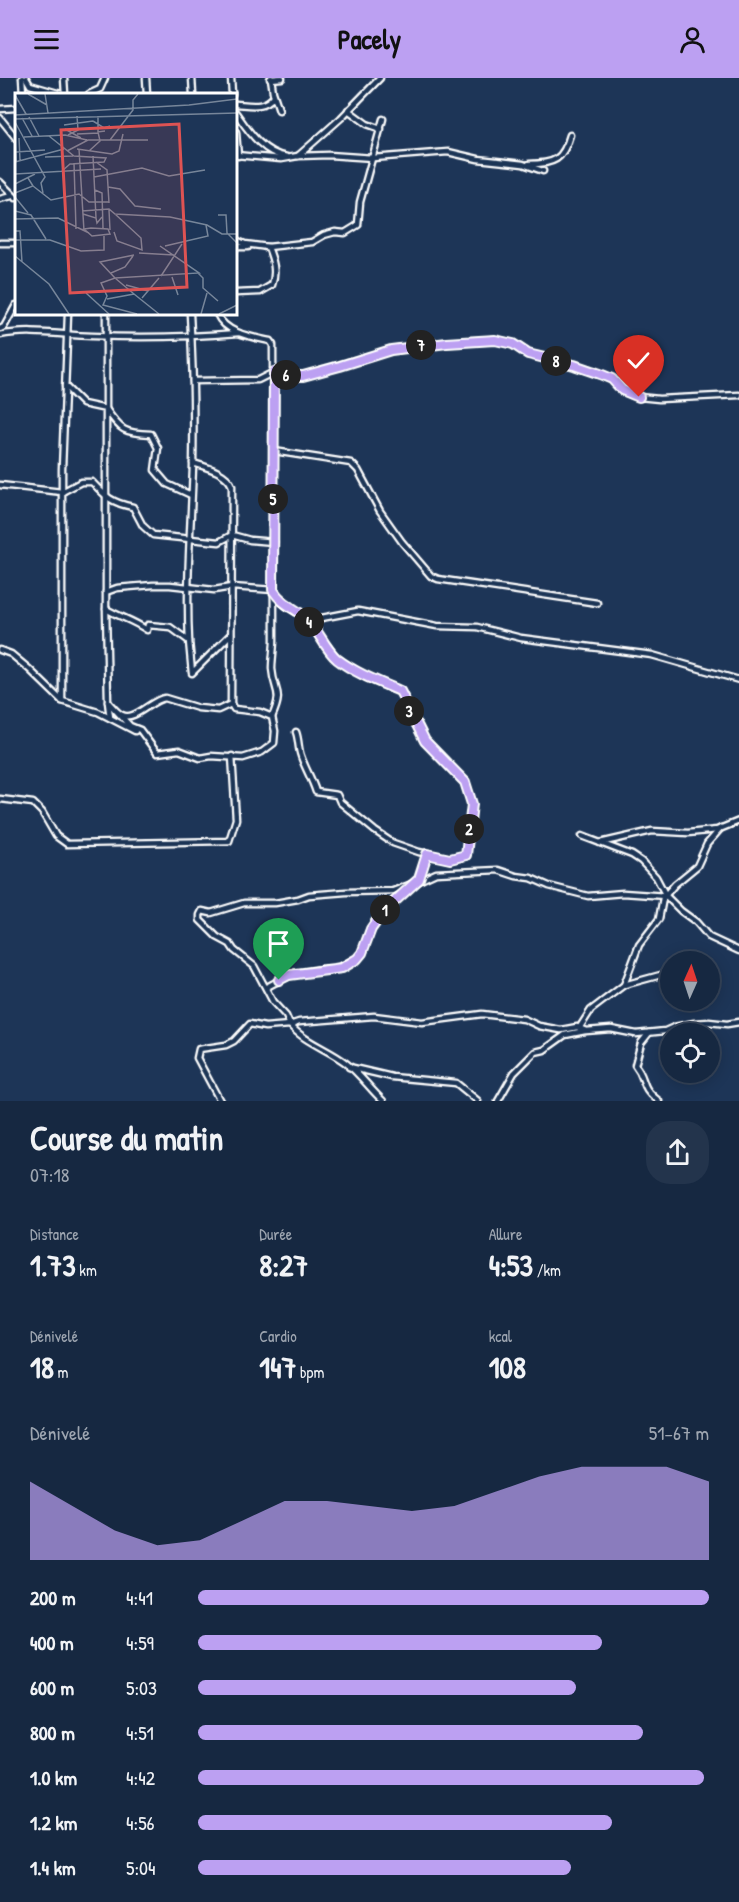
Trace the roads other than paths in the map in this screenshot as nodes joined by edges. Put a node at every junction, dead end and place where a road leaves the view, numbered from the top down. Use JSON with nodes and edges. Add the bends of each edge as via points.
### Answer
{"nodes":[{"id":1,"x":24,"y":78,"type":"edge"},
{"id":2,"x":64,"y":78,"type":"edge"},
{"id":3,"x":105,"y":78,"type":"edge"},
{"id":4,"x":146,"y":78,"type":"edge"},
{"id":5,"x":192,"y":78,"type":"edge"},
{"id":6,"x":231,"y":78,"type":"edge"},
{"id":7,"x":271,"y":78,"type":"edge"},
{"id":8,"x":282,"y":78,"type":"edge"},
{"id":9,"x":380,"y":78,"type":"edge"},
{"id":10,"x":23,"y":93,"type":"edge"},
{"id":11,"x":59,"y":93,"type":"edge"},
{"id":12,"x":63,"y":93,"type":"edge"},
{"id":13,"x":91,"y":93,"type":"edge"},
{"id":14,"x":147,"y":93,"type":"edge"},
{"id":15,"x":193,"y":93,"type":"edge"},
{"id":16,"x":232,"y":93,"type":"edge"},
{"id":17,"x":274,"y":96,"type":"junction"},
{"id":18,"x":237,"y":104,"type":"edge"},
{"id":19,"x":15,"y":108,"type":"edge"},
{"id":20,"x":0,"y":109,"type":"edge"},
{"id":21,"x":279,"y":110,"type":"dead end"},
{"id":22,"x":348,"y":110,"type":"junction"},
{"id":23,"x":237,"y":114,"type":"edge"},
{"id":24,"x":0,"y":118,"type":"edge"},
{"id":25,"x":384,"y":119,"type":"dead end"},
{"id":26,"x":381,"y":129,"type":"junction"},
{"id":27,"x":570,"y":135,"type":"dead end"},
{"id":28,"x":15,"y":137,"type":"edge"},
{"id":29,"x":237,"y":156,"type":"edge"},
{"id":30,"x":298,"y":156,"type":"junction"},
{"id":31,"x":291,"y":157,"type":"junction"},
{"id":32,"x":373,"y":158,"type":"junction"},
{"id":33,"x":523,"y":164,"type":"junction"},
{"id":34,"x":543,"y":171,"type":"dead end"},
{"id":35,"x":0,"y":182,"type":"edge"},
{"id":36,"x":14,"y":197,"type":"edge"},
{"id":37,"x":0,"y":199,"type":"edge"},
{"id":38,"x":237,"y":240,"type":"edge"},
{"id":39,"x":237,"y":247,"type":"edge"},
{"id":40,"x":268,"y":247,"type":"junction"},
{"id":41,"x":237,"y":293,"type":"edge"},
{"id":42,"x":15,"y":307,"type":"edge"},
{"id":43,"x":68,"y":315,"type":"edge"},
{"id":44,"x":106,"y":315,"type":"edge"},
{"id":45,"x":190,"y":315,"type":"edge"},
{"id":46,"x":217,"y":315,"type":"edge"},
{"id":47,"x":0,"y":329,"type":"edge"},
{"id":48,"x":239,"y":333,"type":"junction"},
{"id":49,"x":0,"y":335,"type":"edge"},
{"id":50,"x":67,"y":336,"type":"junction"},
{"id":51,"x":191,"y":336,"type":"junction"},
{"id":52,"x":106,"y":337,"type":"junction"},
{"id":53,"x":274,"y":372,"type":"junction"},
{"id":54,"x":193,"y":381,"type":"junction"},
{"id":55,"x":65,"y":386,"type":"junction"},
{"id":56,"x":739,"y":395,"type":"edge"},
{"id":57,"x":106,"y":409,"type":"junction"},
{"id":58,"x":274,"y":451,"type":"junction"},
{"id":59,"x":193,"y":463,"type":"junction"},
{"id":60,"x":0,"y":485,"type":"edge"},
{"id":61,"x":62,"y":492,"type":"junction"},
{"id":62,"x":192,"y":495,"type":"junction"},
{"id":63,"x":106,"y":496,"type":"junction"},
{"id":64,"x":232,"y":535,"type":"junction"},
{"id":65,"x":189,"y":540,"type":"junction"},
{"id":66,"x":274,"y":542,"type":"junction"},
{"id":67,"x":189,"y":587,"type":"junction"},
{"id":68,"x":232,"y":587,"type":"junction"},
{"id":69,"x":273,"y":590,"type":"junction"},
{"id":70,"x":106,"y":592,"type":"junction"},
{"id":71,"x":597,"y":603,"type":"dead end"},
{"id":72,"x":106,"y":609,"type":"junction"},
{"id":73,"x":304,"y":617,"type":"junction"},
{"id":74,"x":231,"y":634,"type":"junction"},
{"id":75,"x":189,"y":641,"type":"junction"},
{"id":76,"x":0,"y":650,"type":"edge"},
{"id":77,"x":739,"y":680,"type":"edge"},
{"id":78,"x":62,"y":701,"type":"junction"},
{"id":79,"x":108,"y":702,"type":"junction"},
{"id":80,"x":231,"y":704,"type":"junction"},
{"id":81,"x":272,"y":717,"type":"junction"},
{"id":82,"x":110,"y":718,"type":"junction"},
{"id":83,"x":297,"y":732,"type":"dead end"},
{"id":84,"x":143,"y":735,"type":"junction"},
{"id":85,"x":232,"y":756,"type":"junction"},
{"id":86,"x":0,"y":799,"type":"edge"},
{"id":87,"x":739,"y":821,"type":"edge"},
{"id":88,"x":721,"y":828,"type":"junction"},
{"id":89,"x":582,"y":836,"type":"dead end"},
{"id":90,"x":600,"y":843,"type":"junction"},
{"id":91,"x":427,"y":854,"type":"junction"},
{"id":92,"x":419,"y":879,"type":"junction"},
{"id":93,"x":412,"y":884,"type":"junction"},
{"id":94,"x":666,"y":896,"type":"junction"},
{"id":95,"x":739,"y":951,"type":"edge"},
{"id":96,"x":660,"y":975,"type":"edge"},
{"id":97,"x":624,"y":985,"type":"junction"},
{"id":98,"x":267,"y":987,"type":"junction"},
{"id":99,"x":739,"y":1022,"type":"edge"},
{"id":100,"x":290,"y":1025,"type":"junction"},
{"id":101,"x":580,"y":1028,"type":"junction"},
{"id":102,"x":586,"y":1031,"type":"junction"},
{"id":103,"x":649,"y":1033,"type":"junction"},
{"id":104,"x":349,"y":1066,"type":"junction"},
{"id":105,"x":220,"y":1101,"type":"edge"},
{"id":106,"x":383,"y":1101,"type":"edge"},
{"id":107,"x":478,"y":1101,"type":"edge"},
{"id":108,"x":498,"y":1101,"type":"edge"},
{"id":109,"x":659,"y":1101,"type":"edge"}],
"edges":[{"from":1,"to":10,"type":"street"},
{"from":1,"to":11,"type":"street","via":[[30,86]]},
{"from":2,"to":12,"type":"street"},
{"from":3,"to":13,"type":"street","via":[[100,89]]},
{"from":4,"to":14,"type":"street"},
{"from":5,"to":15,"type":"street"},
{"from":6,"to":16,"type":"street"},
{"from":7,"to":8,"type":"street"},
{"from":7,"to":17,"type":"street"},
{"from":9,"to":22,"type":"street"},
{"from":17,"to":18,"type":"street","via":[[263,105]]},
{"from":17,"to":21,"type":"street"},
{"from":19,"to":20,"type":"street"},
{"from":22,"to":26,"type":"street"},
{"from":22,"to":30,"type":"street"},
{"from":23,"to":31,"type":"street","via":[[264,146]]},
{"from":24,"to":28,"type":"street"},
{"from":25,"to":26,"type":"street"},
{"from":26,"to":32,"type":"street"},
{"from":27,"to":33,"type":"street","via":[[565,150],[556,159],[546,164]]},
{"from":29,"to":31,"type":"street"},
{"from":30,"to":31,"type":"street"},
{"from":30,"to":32,"type":"street"},
{"from":32,"to":33,"type":"street","via":[[448,152]]},
{"from":32,"to":40,"type":"street","via":[[360,202],[358,225],[312,242]]},
{"from":33,"to":34,"type":"street"},
{"from":35,"to":36,"type":"street"},
{"from":36,"to":37,"type":"street"},
{"from":38,"to":40,"type":"street"},
{"from":39,"to":40,"type":"street"},
{"from":40,"to":41,"type":"street","via":[[275,272],[272,285],[260,292]]},
{"from":42,"to":47,"type":"street"},
{"from":43,"to":50,"type":"street"},
{"from":44,"to":52,"type":"street"},
{"from":45,"to":51,"type":"street"},
{"from":46,"to":48,"type":"street"},
{"from":48,"to":51,"type":"street"},
{"from":48,"to":53,"type":"street","via":[[272,342]]},
{"from":49,"to":50,"type":"street","via":[[16,332]]},
{"from":50,"to":52,"type":"street"},
{"from":50,"to":55,"type":"street"},
{"from":51,"to":52,"type":"street"},
{"from":51,"to":54,"type":"street"},
{"from":52,"to":57,"type":"street"},
{"from":53,"to":54,"type":"street","via":[[258,380]]},
{"from":53,"to":56,"type":"street","via":[[303,376],[391,350],[495,340],[513,344],[528,354],[600,374],[639,397]]},
{"from":53,"to":58,"type":"street"},
{"from":54,"to":59,"type":"street"},
{"from":55,"to":57,"type":"street","via":[[83,404]]},
{"from":55,"to":61,"type":"street"},
{"from":57,"to":62,"type":"street","via":[[118,428],[128,433],[151,434],[158,448],[155,470],[167,483]]},
{"from":57,"to":63,"type":"street"},
{"from":58,"to":66,"type":"street"},
{"from":58,"to":71,"type":"street","via":[[351,463],[380,511],[431,576]]},
{"from":59,"to":62,"type":"street"},
{"from":59,"to":64,"type":"street","via":[[230,481]]},
{"from":60,"to":61,"type":"street"},
{"from":61,"to":63,"type":"street","via":[[81,482],[92,482]]},
{"from":61,"to":78,"type":"street"},
{"from":62,"to":65,"type":"street"},
{"from":63,"to":65,"type":"street","via":[[117,504],[133,507],[153,535]]},
{"from":63,"to":70,"type":"street"},
{"from":64,"to":65,"type":"street","via":[[219,542]]},
{"from":64,"to":66,"type":"street"},
{"from":64,"to":68,"type":"street"},
{"from":65,"to":67,"type":"street"},
{"from":66,"to":69,"type":"street"},
{"from":67,"to":68,"type":"street"},
{"from":67,"to":70,"type":"street","via":[[133,586]]},
{"from":67,"to":75,"type":"street"},
{"from":68,"to":69,"type":"street"},
{"from":68,"to":74,"type":"street"},
{"from":69,"to":73,"type":"street","via":[[280,601]]},
{"from":69,"to":81,"type":"street","via":[[272,670],[279,692]]},
{"from":70,"to":72,"type":"street"},
{"from":72,"to":75,"type":"street","via":[[147,630],[148,625],[170,627]]},
{"from":72,"to":79,"type":"street"},
{"from":73,"to":77,"type":"street","via":[[311,620],[358,611],[437,626],[484,628],[521,638],[652,655]]},
{"from":73,"to":91,"type":"street","via":[[336,658],[366,677],[400,691],[425,741],[465,782],[472,804],[466,855],[450,859]]},
{"from":74,"to":75,"type":"street","via":[[192,673]]},
{"from":74,"to":80,"type":"street"},
{"from":76,"to":78,"type":"street","via":[[12,654]]},
{"from":78,"to":82,"type":"street"},
{"from":79,"to":80,"type":"street","via":[[124,717],[165,698],[218,710]]},
{"from":79,"to":82,"type":"street"},
{"from":79,"to":84,"type":"street"},
{"from":80,"to":81,"type":"street","via":[[234,709]]},
{"from":81,"to":85,"type":"street","via":[[275,731],[271,747],[243,758]]},
{"from":82,"to":84,"type":"street"},
{"from":83,"to":91,"type":"street","via":[[301,756],[316,792],[337,795],[340,802],[393,843]]},
{"from":84,"to":85,"type":"street","via":[[157,753],[179,750],[200,758]]},
{"from":85,"to":86,"type":"street","via":[[236,819],[229,841],[67,843],[56,836],[33,803]]},
{"from":87,"to":88,"type":"street"},
{"from":88,"to":90,"type":"street","via":[[688,833],[652,831]]},
{"from":88,"to":94,"type":"street","via":[[707,844],[697,866]]},
{"from":89,"to":90,"type":"street"},
{"from":90,"to":94,"type":"street","via":[[641,861]]},
{"from":91,"to":92,"type":"street"},
{"from":92,"to":93,"type":"street"},
{"from":92,"to":94,"type":"street","via":[[443,872],[498,870],[588,896]]},
{"from":93,"to":98,"type":"street","via":[[383,912],[357,959],[342,968],[289,975]]},
{"from":93,"to":98,"type":"street","via":[[393,891],[309,895],[202,911],[200,920],[254,966]]},
{"from":94,"to":95,"type":"street","via":[[709,937]]},
{"from":94,"to":97,"type":"street","via":[[659,919],[639,945]]},
{"from":96,"to":97,"type":"street"},
{"from":97,"to":101,"type":"street","via":[[591,1010]]},
{"from":98,"to":100,"type":"street"},
{"from":99,"to":103,"type":"street","via":[[685,1024]]},
{"from":100,"to":101,"type":"street","via":[[374,1016],[422,1022],[482,1014],[524,1019],[561,1030]]},
{"from":100,"to":104,"type":"street","via":[[297,1034]]},
{"from":100,"to":105,"type":"street","via":[[250,1024],[226,1045],[199,1049],[197,1058]]},
{"from":101,"to":102,"type":"street"},
{"from":102,"to":103,"type":"street"},
{"from":102,"to":108,"type":"street","via":[[565,1035],[535,1052],[514,1073]]},
{"from":103,"to":109,"type":"street","via":[[641,1043],[635,1065],[645,1089]]},
{"from":104,"to":106,"type":"street"},
{"from":104,"to":107,"type":"street","via":[[392,1077],[456,1083]]}]}
